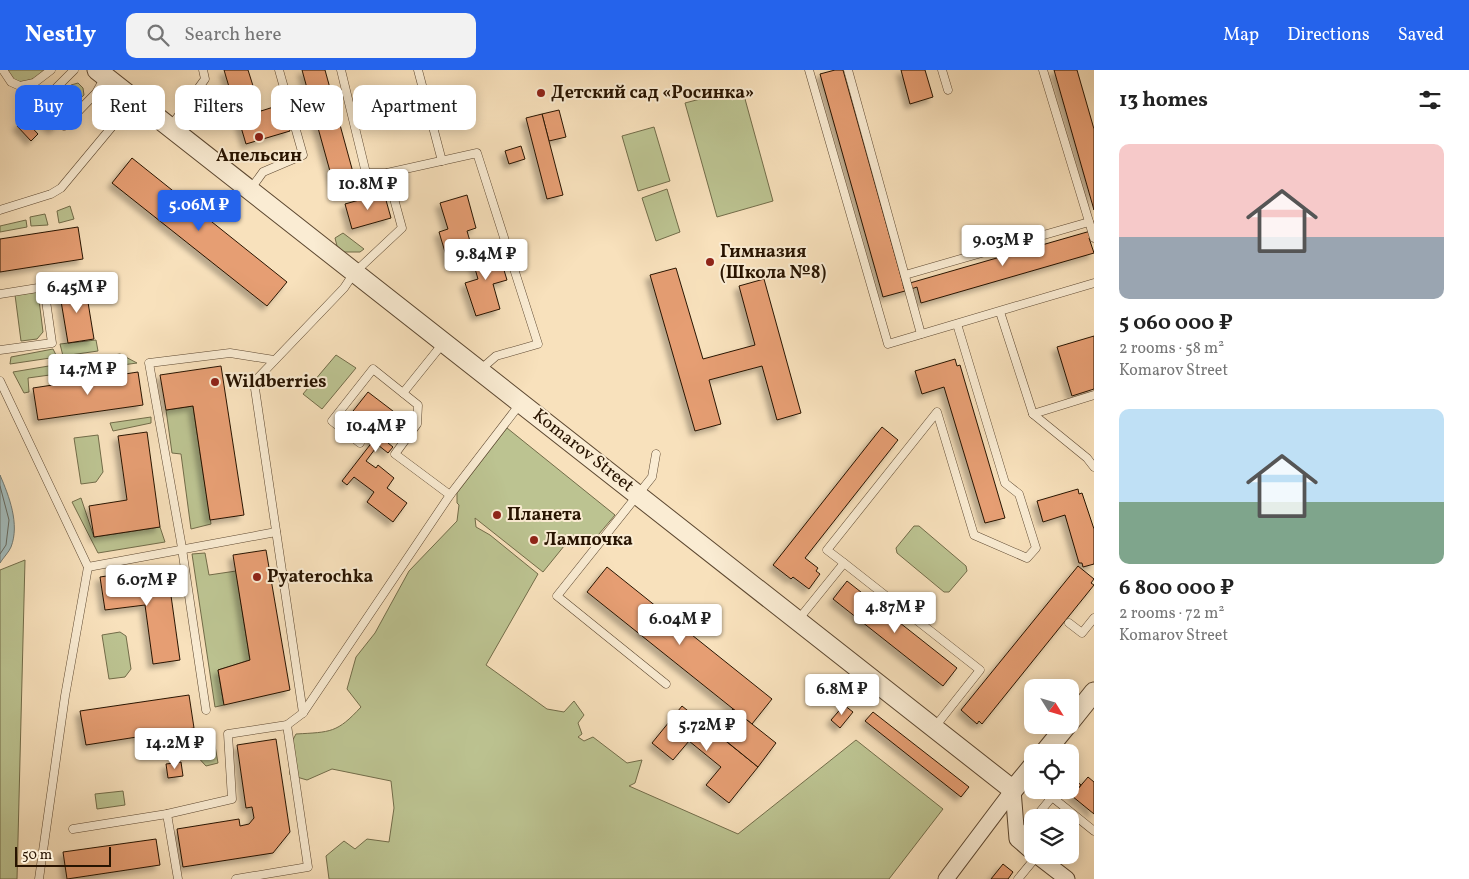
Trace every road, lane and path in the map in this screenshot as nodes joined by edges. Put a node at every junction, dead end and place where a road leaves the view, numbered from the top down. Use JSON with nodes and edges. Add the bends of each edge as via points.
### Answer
{"nodes":[{"id":1,"x":3,"y":70,"type":"edge"},
{"id":2,"x":52,"y":70,"type":"edge"},
{"id":3,"x":74,"y":70,"type":"edge"},
{"id":4,"x":203,"y":70,"type":"edge"},
{"id":5,"x":279,"y":70,"type":"edge"},
{"id":6,"x":341,"y":70,"type":"edge"},
{"id":7,"x":418,"y":70,"type":"edge"},
{"id":8,"x":809,"y":70,"type":"edge"},
{"id":9,"x":848,"y":70,"type":"edge"},
{"id":10,"x":942,"y":70,"type":"edge"},
{"id":11,"x":1044,"y":70,"type":"edge"},
{"id":12,"x":101,"y":73,"type":"edge"},
{"id":13,"x":116,"y":85,"type":"edge"},
{"id":14,"x":948,"y":90,"type":"dead end"},
{"id":15,"x":165,"y":123,"type":"edge"},
{"id":16,"x":170,"y":127,"type":"junction"},
{"id":17,"x":109,"y":130,"type":"edge"},
{"id":18,"x":442,"y":161,"type":"junction"},
{"id":19,"x":387,"y":173,"type":"junction"},
{"id":20,"x":250,"y":190,"type":"junction"},
{"id":21,"x":0,"y":210,"type":"edge"},
{"id":22,"x":1089,"y":222,"type":"junction"},
{"id":23,"x":1094,"y":238,"type":"edge"},
{"id":24,"x":354,"y":273,"type":"junction"},
{"id":25,"x":905,"y":275,"type":"junction"},
{"id":26,"x":1094,"y":283,"type":"edge"},
{"id":27,"x":0,"y":294,"type":"edge"},
{"id":28,"x":1000,"y":312,"type":"junction"},
{"id":29,"x":957,"y":324,"type":"junction"},
{"id":30,"x":921,"y":334,"type":"junction"},
{"id":31,"x":444,"y":342,"type":"junction"},
{"id":32,"x":0,"y":350,"type":"edge"},
{"id":33,"x":274,"y":360,"type":"junction"},
{"id":34,"x":480,"y":370,"type":"junction"},
{"id":35,"x":0,"y":381,"type":"edge"},
{"id":36,"x":404,"y":393,"type":"junction"},
{"id":37,"x":1094,"y":395,"type":"edge"},
{"id":38,"x":521,"y":402,"type":"junction"},
{"id":39,"x":1034,"y":414,"type":"junction"},
{"id":40,"x":360,"y":442,"type":"dead end"},
{"id":41,"x":656,"y":454,"type":"dead end"},
{"id":42,"x":1094,"y":467,"type":"edge"},
{"id":43,"x":638,"y":494,"type":"junction"},
{"id":44,"x":450,"y":495,"type":"junction"},
{"id":45,"x":276,"y":532,"type":"junction"},
{"id":46,"x":182,"y":548,"type":"junction"},
{"id":47,"x":844,"y":563,"type":"junction"},
{"id":48,"x":88,"y":567,"type":"junction"},
{"id":49,"x":1094,"y":618,"type":"edge"},
{"id":50,"x":798,"y":620,"type":"junction"},
{"id":51,"x":1068,"y":623,"type":"dead end"},
{"id":52,"x":666,"y":684,"type":"dead end"},
{"id":53,"x":1094,"y":692,"type":"edge"},
{"id":54,"x":206,"y":710,"type":"dead end"},
{"id":55,"x":1079,"y":711,"type":"edge"},
{"id":56,"x":303,"y":713,"type":"junction"},
{"id":57,"x":287,"y":725,"type":"junction"},
{"id":58,"x":934,"y":728,"type":"junction"},
{"id":59,"x":1060,"y":734,"type":"edge"},
{"id":60,"x":1052,"y":744,"type":"edge"},
{"id":61,"x":1024,"y":777,"type":"edge"},
{"id":62,"x":1014,"y":790,"type":"junction"},
{"id":63,"x":1042,"y":809,"type":"edge"},
{"id":64,"x":1067,"y":809,"type":"edge"},
{"id":65,"x":167,"y":814,"type":"junction"},
{"id":66,"x":1079,"y":819,"type":"edge"},
{"id":67,"x":73,"y":829,"type":"dead end"},
{"id":68,"x":1024,"y":830,"type":"edge"},
{"id":69,"x":1094,"y":831,"type":"edge"},
{"id":70,"x":1017,"y":839,"type":"junction"},
{"id":71,"x":1024,"y":845,"type":"edge"},
{"id":72,"x":1028,"y":864,"type":"edge"},
{"id":73,"x":1048,"y":864,"type":"edge"},
{"id":74,"x":39,"y":879,"type":"edge"},
{"id":75,"x":178,"y":879,"type":"edge"},
{"id":76,"x":236,"y":879,"type":"edge"},
{"id":77,"x":946,"y":879,"type":"edge"},
{"id":78,"x":1018,"y":879,"type":"edge"},
{"id":79,"x":1067,"y":879,"type":"edge"}],
"edges":[{"from":1,"to":2,"type":"lane","via":[[12,82],[20,86],[34,83]]},
{"from":3,"to":12,"type":"lane","via":[[44,100],[47,114],[64,126],[96,93]]},
{"from":4,"to":16,"type":"lane","via":[[205,79]]},
{"from":5,"to":20,"type":"lane","via":[[303,155],[263,172]]},
{"from":6,"to":19,"type":"lane","via":[[366,173]]},
{"from":7,"to":18,"type":"lane"},
{"from":8,"to":30,"type":"lane","via":[[888,344]]},
{"from":9,"to":25,"type":"lane"},
{"from":10,"to":14,"type":"lane"},
{"from":11,"to":22,"type":"lane"},
{"from":12,"to":13,"type":"street","name":"Komarov Street"},
{"from":15,"to":16,"type":"street","name":"Komarov Street"},
{"from":16,"to":20,"type":"street","name":"Komarov Street"},
{"from":17,"to":21,"type":"lane","via":[[61,188]]},
{"from":18,"to":19,"type":"lane"},
{"from":18,"to":34,"type":"lane","via":[[477,153],[538,344],[496,356]]},
{"from":19,"to":24,"type":"lane","via":[[402,228]]},
{"from":20,"to":24,"type":"street","name":"Komarov Street"},
{"from":22,"to":23,"type":"lane"},
{"from":22,"to":25,"type":"lane"},
{"from":24,"to":31,"type":"street","name":"Komarov Street"},
{"from":24,"to":33,"type":"lane","via":[[344,288]]},
{"from":25,"to":30,"type":"lane"},
{"from":26,"to":28,"type":"lane"},
{"from":27,"to":32,"type":"lane","via":[[44,287],[52,342]]},
{"from":28,"to":29,"type":"lane"},
{"from":28,"to":39,"type":"lane"},
{"from":29,"to":30,"type":"lane"},
{"from":29,"to":47,"type":"lane","via":[[1005,483],[1019,494],[1036,548],[1027,558],[974,535],[937,412],[827,550]]},
{"from":31,"to":34,"type":"street","name":"Komarov Street"},
{"from":31,"to":36,"type":"lane"},
{"from":33,"to":45,"type":"lane","via":[[254,382]]},
{"from":33,"to":46,"type":"lane","via":[[230,353],[149,363]]},
{"from":34,"to":38,"type":"street","name":"Komarov Street"},
{"from":35,"to":48,"type":"lane"},
{"from":36,"to":40,"type":"lane","via":[[373,369],[332,421]]},
{"from":36,"to":44,"type":"lane","via":[[418,405],[417,424],[396,454]]},
{"from":37,"to":39,"type":"lane"},
{"from":38,"to":43,"type":"street","name":"Komarov Street"},
{"from":38,"to":44,"type":"lane"},
{"from":39,"to":42,"type":"lane"},
{"from":41,"to":43,"type":"lane","via":[[652,477]]},
{"from":43,"to":50,"type":"street","name":"Komarov Street"},
{"from":43,"to":52,"type":"lane","via":[[557,596]]},
{"from":44,"to":56,"type":"lane"},
{"from":45,"to":46,"type":"lane"},
{"from":45,"to":56,"type":"lane"},
{"from":46,"to":48,"type":"lane"},
{"from":46,"to":54,"type":"lane"},
{"from":47,"to":50,"type":"lane"},
{"from":47,"to":58,"type":"lane","via":[[980,670]]},
{"from":48,"to":74,"type":"lane","via":[[65,696]]},
{"from":49,"to":51,"type":"lane","via":[[1082,633]]},
{"from":50,"to":58,"type":"street","name":"Komarov Street"},
{"from":53,"to":55,"type":"street"},
{"from":56,"to":57,"type":"lane"},
{"from":57,"to":65,"type":"lane","via":[[228,734],[232,799]]},
{"from":57,"to":76,"type":"lane","via":[[308,866]]},
{"from":58,"to":62,"type":"street","name":"Komarov Street"},
{"from":59,"to":60,"type":"street"},
{"from":61,"to":62,"type":"street"},
{"from":62,"to":70,"type":"street"},
{"from":62,"to":77,"type":"street"},
{"from":63,"to":64,"type":"lane","via":[[1052,797]]},
{"from":65,"to":67,"type":"lane"},
{"from":65,"to":75,"type":"lane"},
{"from":66,"to":69,"type":"lane"},
{"from":68,"to":70,"type":"lane"},
{"from":70,"to":71,"type":"street"},
{"from":72,"to":78,"type":"lane"},
{"from":73,"to":79,"type":"street"}]}
